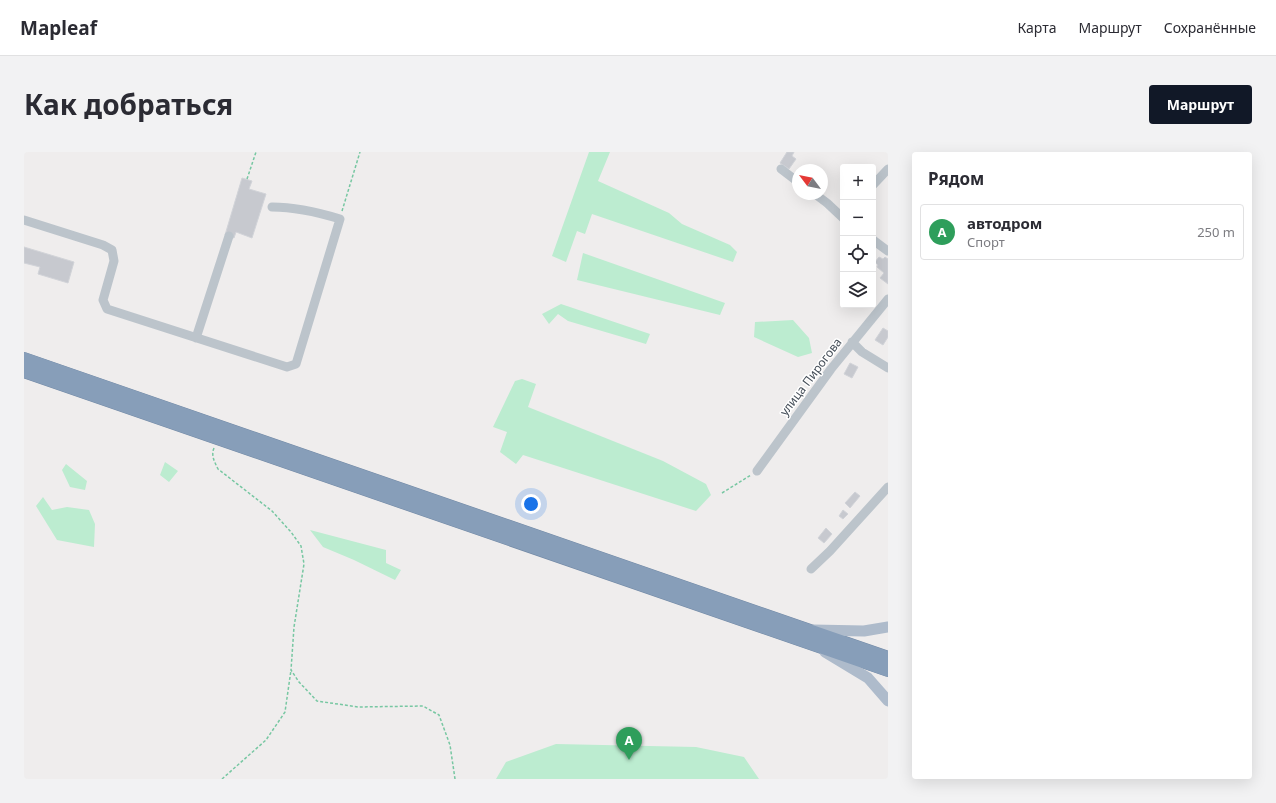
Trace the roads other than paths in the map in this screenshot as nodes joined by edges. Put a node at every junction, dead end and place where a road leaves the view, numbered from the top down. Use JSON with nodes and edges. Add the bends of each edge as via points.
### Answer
{"nodes":[{"id":1,"x":781,"y":169,"type":"dead end"},
{"id":2,"x":888,"y":169,"type":"edge"},
{"id":3,"x":792,"y":177,"type":"edge"},
{"id":4,"x":876,"y":182,"type":"edge"},
{"id":5,"x":822,"y":200,"type":"edge"},
{"id":6,"x":272,"y":207,"type":"dead end"},
{"id":7,"x":840,"y":215,"type":"edge"},
{"id":8,"x":24,"y":220,"type":"edge"},
{"id":9,"x":229,"y":236,"type":"dead end"},
{"id":10,"x":876,"y":242,"type":"edge"},
{"id":11,"x":888,"y":251,"type":"edge"},
{"id":12,"x":888,"y":299,"type":"edge"},
{"id":13,"x":196,"y":338,"type":"junction"},
{"id":14,"x":852,"y":342,"type":"junction"},
{"id":15,"x":24,"y":359,"type":"edge"},
{"id":16,"x":888,"y":368,"type":"edge"},
{"id":17,"x":24,"y":371,"type":"edge"},
{"id":18,"x":757,"y":471,"type":"road end"},
{"id":19,"x":888,"y":486,"type":"edge"},
{"id":20,"x":812,"y":569,"type":"dead end"},
{"id":21,"x":888,"y":627,"type":"edge"},
{"id":22,"x":807,"y":630,"type":"junction"},
{"id":23,"x":810,"y":643,"type":"junction"},
{"id":24,"x":888,"y":658,"type":"edge"},
{"id":25,"x":888,"y":670,"type":"edge"},
{"id":26,"x":888,"y":701,"type":"edge"}],
"edges":[{"from":1,"to":3,"type":"street"},
{"from":2,"to":4,"type":"street"},
{"from":5,"to":7,"type":"street"},
{"from":6,"to":13,"type":"street","via":[[316,211],[340,219],[296,364],[287,367]]},
{"from":8,"to":13,"type":"street","via":[[112,250],[114,261],[103,300],[108,309]]},
{"from":9,"to":13,"type":"street"},
{"from":10,"to":11,"type":"street"},
{"from":12,"to":14,"type":"street","name":"улица Пирогова"},
{"from":14,"to":16,"type":"street","via":[[862,352]]},
{"from":14,"to":18,"type":"street","name":"улица Пирогова"},
{"from":15,"to":22,"type":"highway"},
{"from":17,"to":23,"type":"highway"},
{"from":19,"to":20,"type":"street"},
{"from":21,"to":22,"type":"main road","via":[[864,631]]},
{"from":22,"to":24,"type":"highway"},
{"from":23,"to":25,"type":"highway"},
{"from":23,"to":26,"type":"main road","via":[[868,678]]}]}
